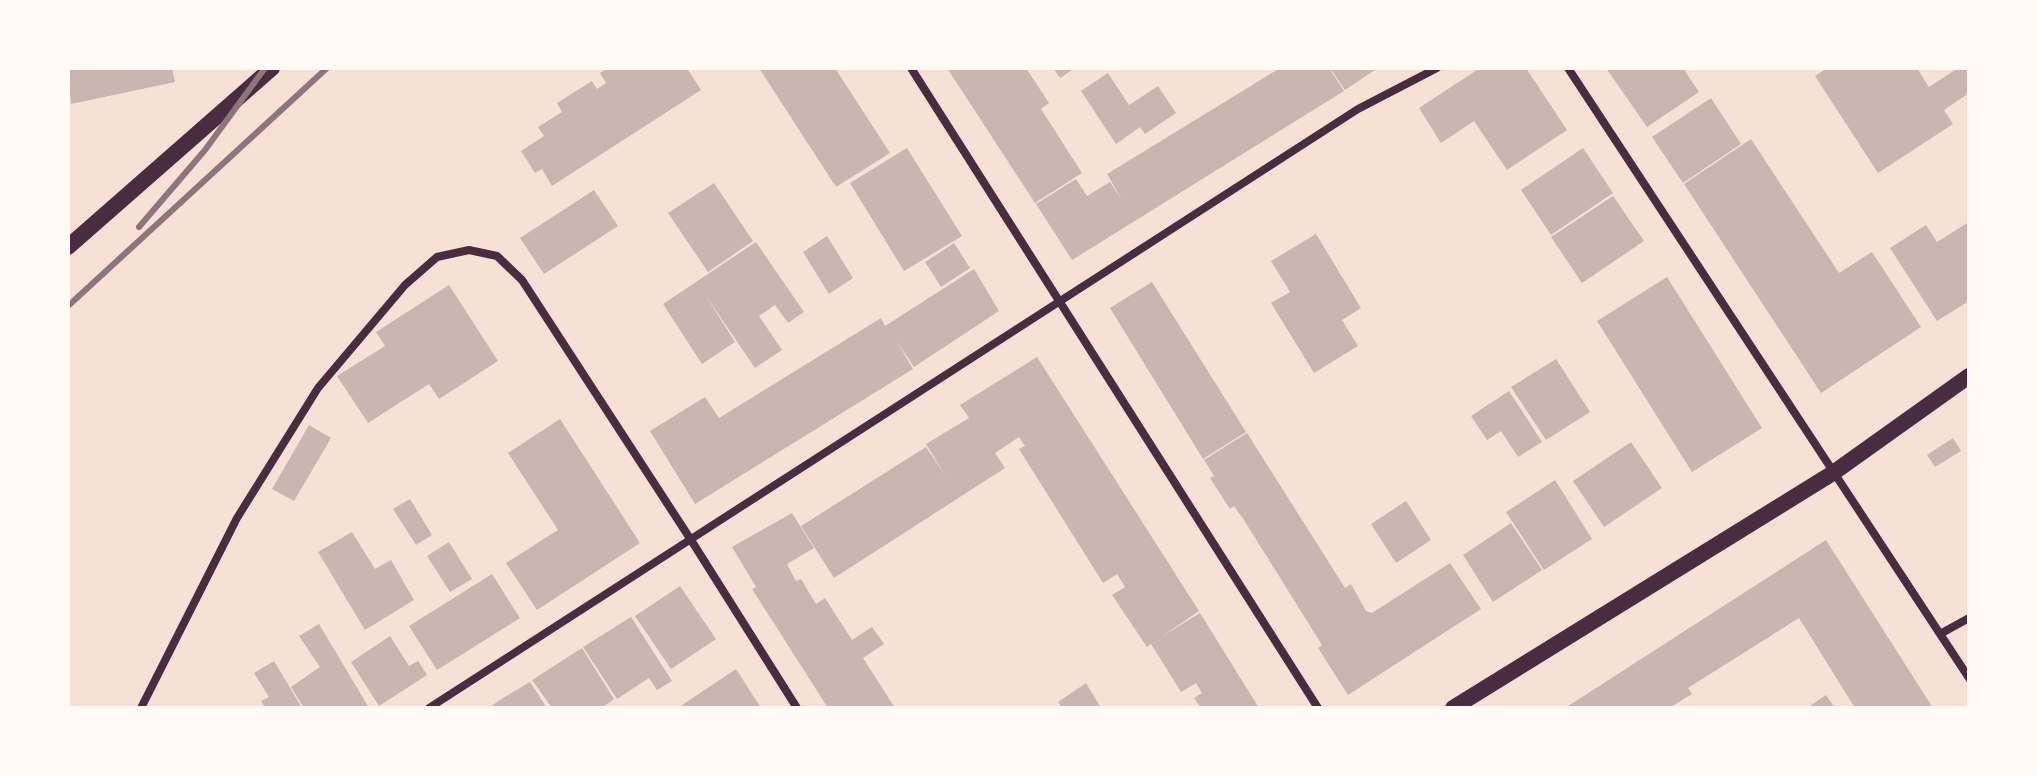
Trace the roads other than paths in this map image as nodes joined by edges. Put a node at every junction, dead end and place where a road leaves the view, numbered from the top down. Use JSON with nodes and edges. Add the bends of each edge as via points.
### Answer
{"nodes":[{"id":1,"x":272,"y":68,"type":"edge"},
{"id":2,"x":911,"y":68,"type":"edge"},
{"id":3,"x":1437,"y":68,"type":"edge"},
{"id":4,"x":1568,"y":68,"type":"edge"},
{"id":5,"x":68,"y":247,"type":"edge"},
{"id":6,"x":1059,"y":302,"type":"junction"},
{"id":7,"x":1969,"y":376,"type":"edge"},
{"id":8,"x":1833,"y":473,"type":"junction"},
{"id":9,"x":691,"y":540,"type":"junction"},
{"id":10,"x":1969,"y":618,"type":"edge"},
{"id":11,"x":1940,"y":634,"type":"junction"},
{"id":12,"x":1969,"y":678,"type":"edge"},
{"id":13,"x":141,"y":708,"type":"edge"},
{"id":14,"x":429,"y":708,"type":"edge"},
{"id":15,"x":797,"y":708,"type":"edge"},
{"id":16,"x":1318,"y":708,"type":"edge"},
{"id":17,"x":1453,"y":708,"type":"edge"}],
"edges":[{"from":1,"to":5,"type":"main road"},
{"from":2,"to":6,"type":"street"},
{"from":3,"to":6,"type":"street","via":[[1358,109]]},
{"from":4,"to":8,"type":"street"},
{"from":6,"to":9,"type":"street"},
{"from":6,"to":16,"type":"street"},
{"from":7,"to":8,"type":"main road"},
{"from":8,"to":11,"type":"street"},
{"from":8,"to":17,"type":"main road"},
{"from":9,"to":13,"type":"street","via":[[522,280],[497,256],[469,250],[437,257],[405,285],[318,388],[237,518]]},
{"from":9,"to":14,"type":"street"},
{"from":9,"to":15,"type":"street"},
{"from":10,"to":11,"type":"street"},
{"from":11,"to":12,"type":"street"}]}
